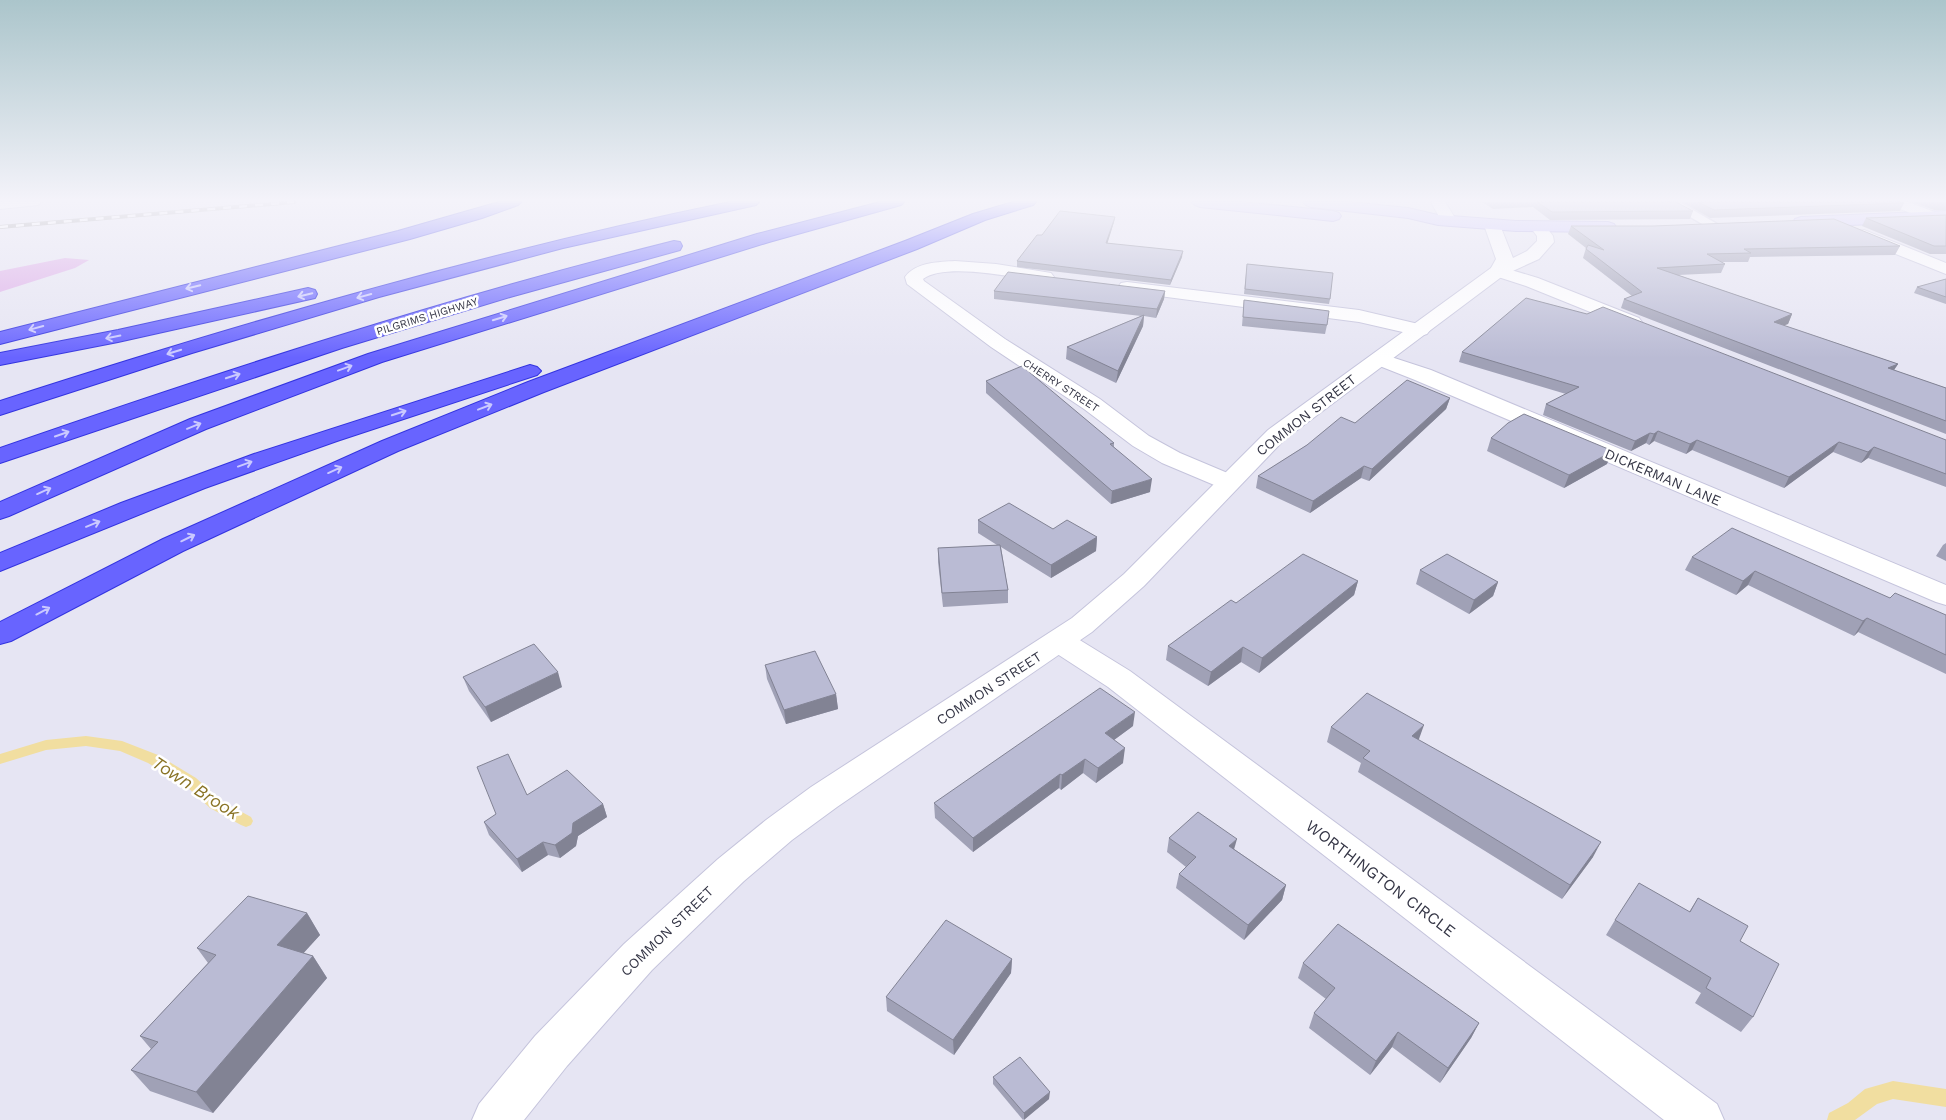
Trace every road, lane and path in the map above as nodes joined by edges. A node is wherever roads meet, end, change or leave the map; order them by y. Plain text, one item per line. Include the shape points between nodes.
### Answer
1 (328, 254) edge
2 (482, 254) edge
3 (520, 254) edge
4 (646, 254) edge
5 (710, 254) edge
6 (886, 254) edge
7 (1503, 254) edge
8 (1534, 254) edge
9 (1912, 254) edge
10 (1946, 269) edge
11 (1498, 272) junction
12 (1064, 279) edge
13 (815, 280) junction
14 (1113, 285) edge
15 (1420, 330) junction
16 (1651, 330) edge
17 (0, 338) edge
18 (0, 359) edge
19 (1379, 359) junction
20 (0, 408) edge
21 (0, 456) edge
22 (1228, 482) junction
23 (0, 511) edge
24 (0, 563) edge
25 (1946, 596) edge
26 (0, 634) edge
27 (1059, 641) junction
28 (495, 1120) edge
29 (1701, 1120) edge

1 -> 17 highway
2 -> 18 highway via 161,327
3 -> 20 highway via 215,340
21 -> 4 highway, PILGRIMS HIGHWAY via 242,373 480,300
23 -> 5 highway via 206,421 375,358
6 - 13 highway
7 - 11 street via 1505,259
8 - 11 street, COMMON STREET
9 - 10 street
11 - 15 street, COMMON STREET
11 - 16 street
12 - 22 street, CHERRY STREET via 955,266 920,270 914,277 916,284 998,343 1157,450
24 -> 13 highway via 292,447
26 -> 13 highway via 181,541 390,446
14 - 15 street via 1359,316
15 - 19 street, COMMON STREET
19 - 22 street, COMMON STREET via 1294,421
19 - 25 street, DICKERMAN LANE
22 - 27 street, COMMON STREET via 1134,580
27 - 28 street, COMMON STREET via 824,796 731,870 638,957 551,1051
27 - 29 street, WORTHINGTON CIRCLE via 1119,679

